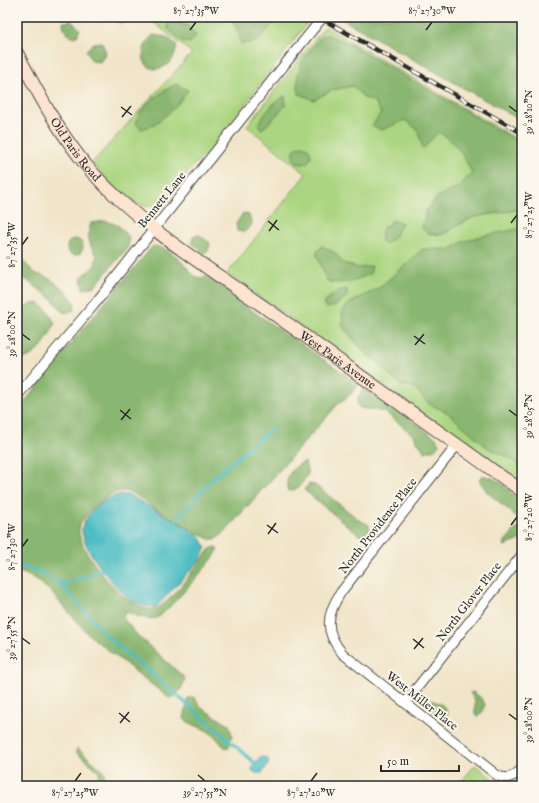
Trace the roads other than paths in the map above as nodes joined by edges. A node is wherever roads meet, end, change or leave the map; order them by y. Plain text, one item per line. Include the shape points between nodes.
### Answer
1 (323, 17) edge
2 (17, 53) edge
3 (155, 228) junction
4 (17, 396) edge
5 (457, 445) junction
6 (522, 491) edge
7 (522, 554) edge
8 (329, 627) joint
9 (405, 703) junction
10 (522, 769) edge

1 - 3 street, Bennett Lane, bridge
2 - 3 main road, Old Paris Road via 46,108 77,154 106,187
3 - 4 street, Bennett Lane
3 - 5 main road, West Paris Avenue
5 - 6 main road, West Paris Avenue
5 - 8 street, North Providence Place via 341,592 331,609
7 - 9 street, North Glover Place
8 - 9 street, West Miller Place via 334,644 343,654
9 - 10 street, West Miller Place via 498,776 505,779

